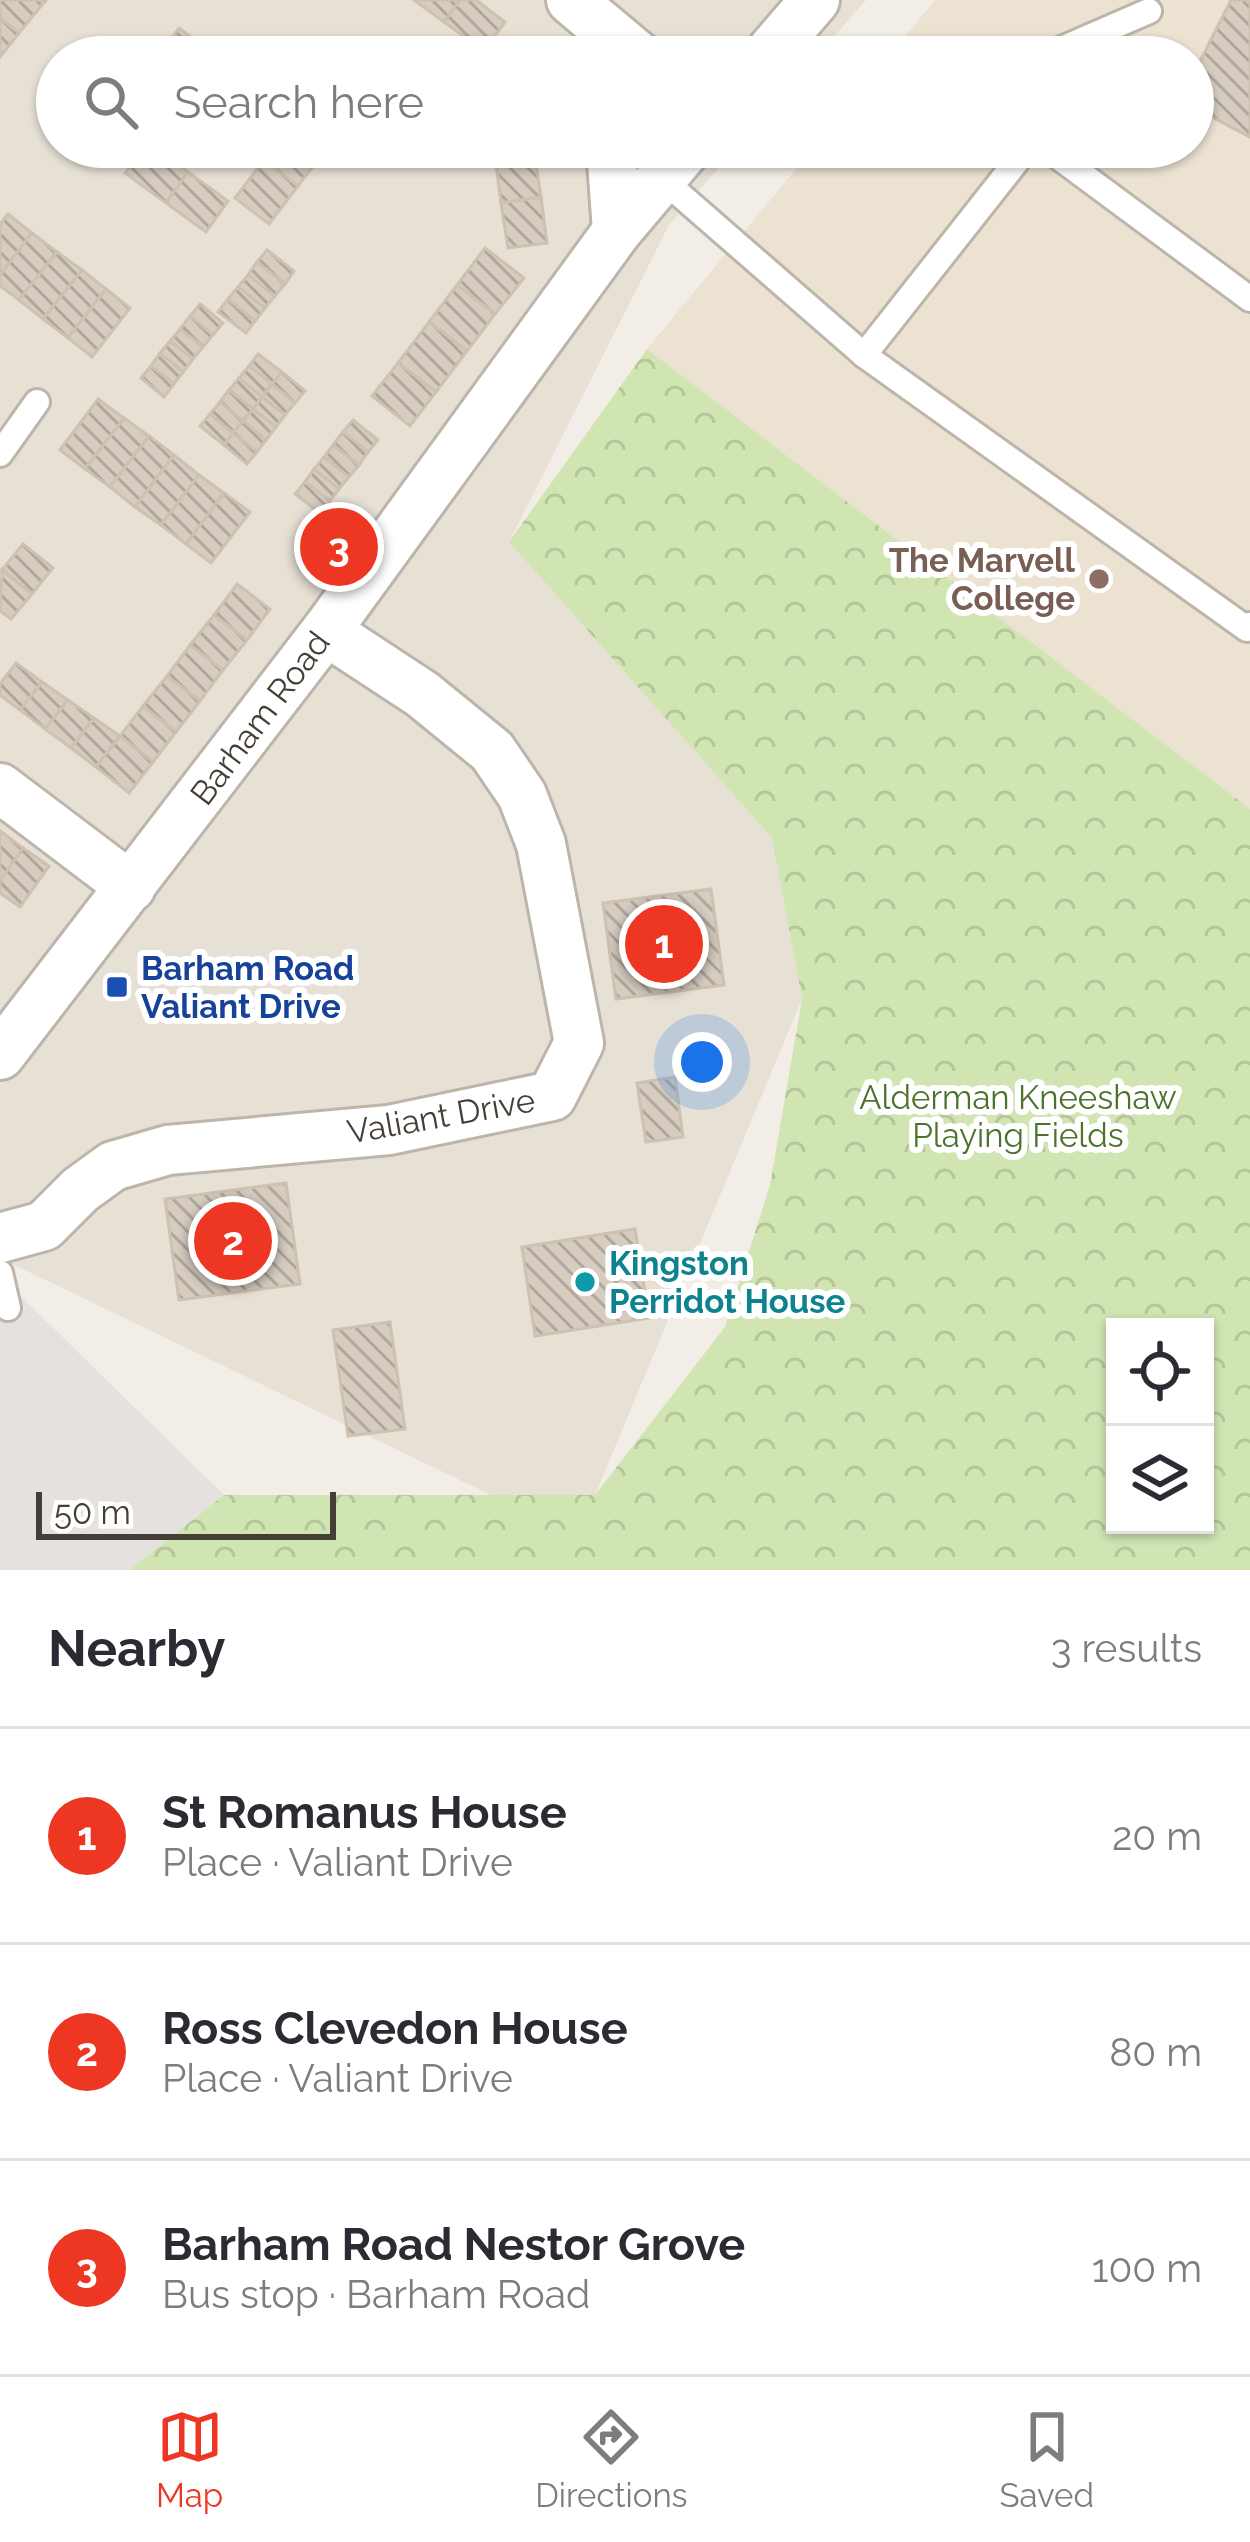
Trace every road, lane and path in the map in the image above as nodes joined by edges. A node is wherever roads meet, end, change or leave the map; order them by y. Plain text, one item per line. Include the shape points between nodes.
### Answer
1 (1149, 11) dead end
2 (1091, 36) edge
3 (612, 168) edge
4 (671, 168) edge
5 (680, 168) edge
6 (1011, 168) edge
7 (1073, 168) edge
8 (617, 231) junction
9 (1250, 299) edge
10 (864, 355) junction
11 (37, 402) dead end
12 (0, 454) edge
13 (1250, 625) edge
14 (326, 631) junction
15 (0, 788) edge
16 (131, 887) junction
17 (0, 1055) edge
18 (0, 1238) edge
19 (0, 1273) edge
20 (8, 1309) dead end

1 - 2 lane
3 - 8 street
4 - 8 street, Barham Road
5 - 10 lane
6 - 10 lane
7 - 9 lane
8 - 14 street, Barham Road
10 - 13 lane
11 - 12 lane
14 - 16 street, Barham Road
14 - 18 street, Valiant Drive via 492,751 522,795 541,844 579,1042 552,1096 389,1130 168,1150 113,1166 44,1226
15 - 16 street
16 - 17 street, Barham Road
19 - 20 lane

